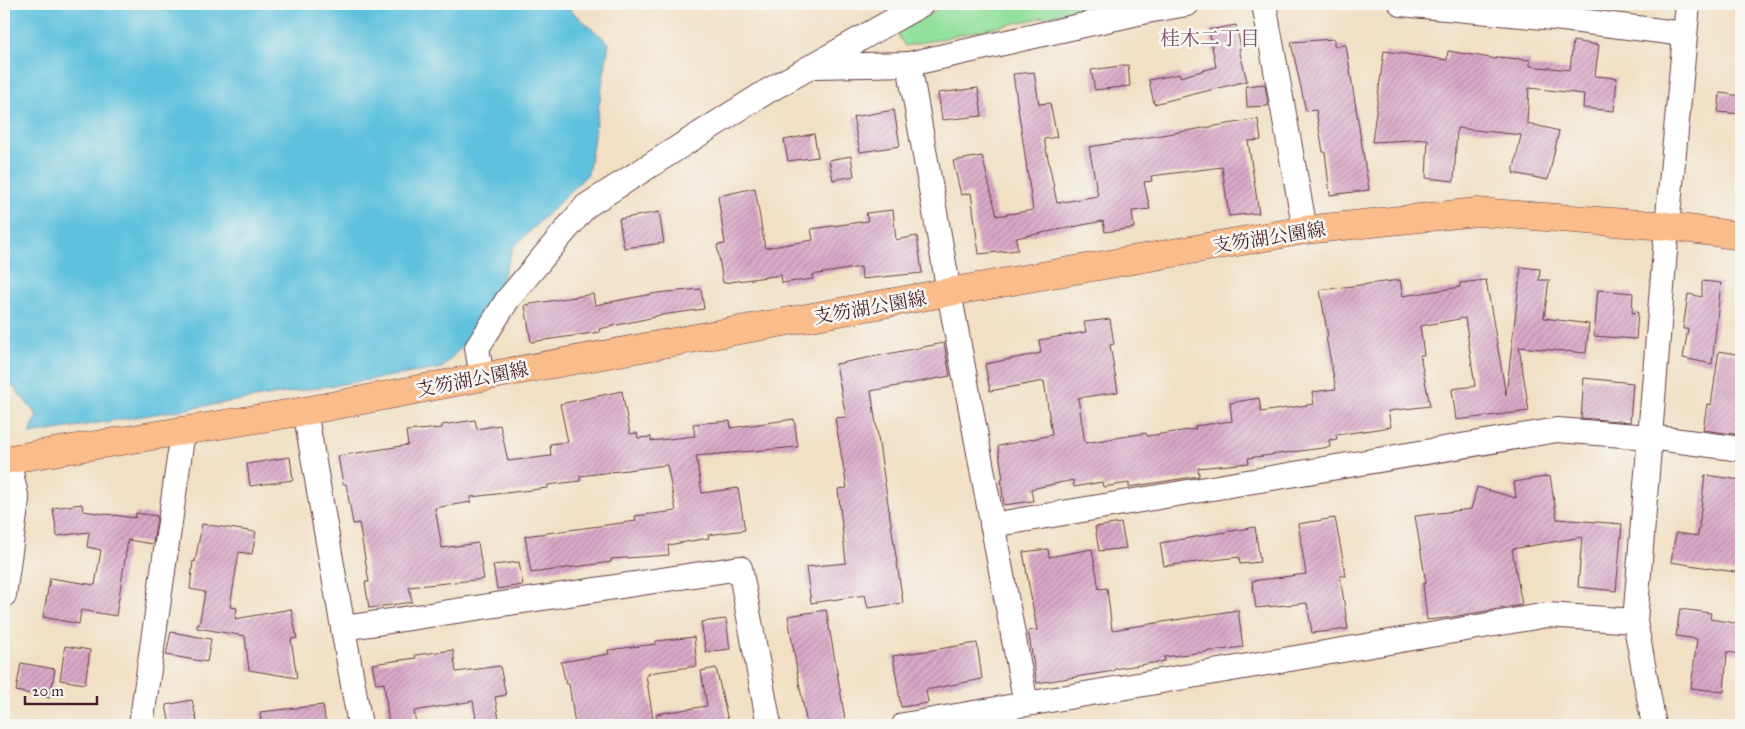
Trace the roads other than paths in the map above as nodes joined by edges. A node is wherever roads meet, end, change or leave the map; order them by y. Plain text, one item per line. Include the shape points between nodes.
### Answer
1 (922, 4) edge
2 (1187, 4) edge
3 (1264, 4) edge
4 (1401, 4) edge
5 (1688, 4) edge
6 (1685, 34) junction
7 (909, 64) junction
8 (815, 66) junction
9 (1667, 226) junction
10 (1305, 230) junction
11 (1741, 236) edge
12 (949, 292) junction
13 (482, 377) junction
14 (305, 411) junction
15 (183, 431) junction
16 (1650, 437) junction
17 (1741, 449) edge
18 (6, 460) edge
19 (992, 525) junction
20 (4, 595) edge
21 (1635, 621) junction
22 (344, 628) junction
23 (1026, 704) junction
24 (141, 725) edge
25 (360, 725) edge
26 (769, 725) edge
27 (904, 725) edge
28 (1654, 725) edge

1 - 8 street
2 - 7 street
3 - 10 street
4 - 6 street
5 - 6 street
6 - 9 street
7 - 8 street
7 - 12 street
8 - 13 street via 766,92 586,206 508,299 477,348
9 - 10 main road, 支笏湖公園線 via 1477,212
9 - 11 main road, 支笏湖公園線
9 - 16 street
10 - 12 main road, 支笏湖公園線
12 - 13 main road, 支笏湖公園線
12 - 19 street
13 - 14 main road, 支笏湖公園線
14 - 15 main road, 支笏湖公園線
14 - 22 street
15 - 18 main road, 支笏湖公園線
15 - 24 street
16 - 17 street
16 - 19 street via 1558,430
16 - 21 street
18 - 20 street via 17,500
19 - 23 street
21 - 23 street via 1547,615
21 - 28 street
22 - 25 street
22 - 26 street via 740,568
23 - 27 street

